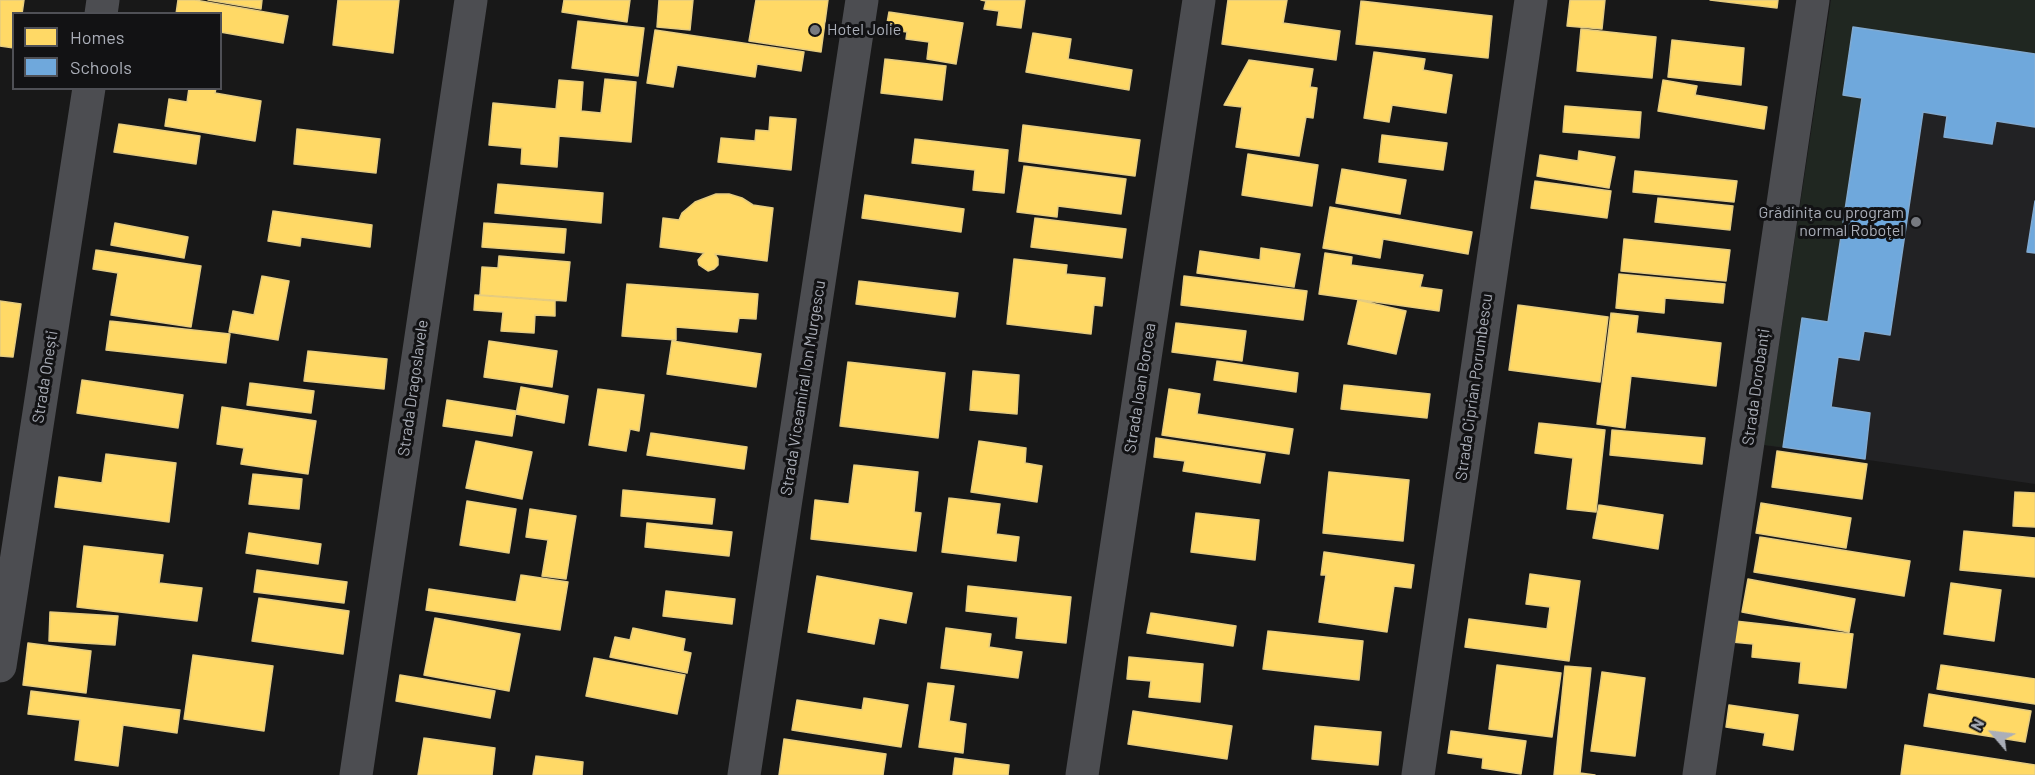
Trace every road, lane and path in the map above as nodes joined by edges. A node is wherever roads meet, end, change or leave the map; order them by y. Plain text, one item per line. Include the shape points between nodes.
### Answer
1 (471, 0) edge
2 (862, 0) edge
3 (1199, 0) edge
4 (1531, 0) edge
5 (1813, 0) edge
6 (89, 90) edge
7 (0, 666) edge
8 (356, 775) edge
9 (744, 775) edge
10 (1082, 775) edge
11 (1418, 775) edge
12 (1699, 775) edge

1 - 8 street, Strada Dragoslavele
2 - 9 street, Strada Viceamiral Ion Murgescu
3 - 10 street, Strada Ioan Borcea
4 - 11 street, Strada Ciprian Porumbescu
5 - 12 street, Strada Dorobanți
6 - 7 street, Strada Onești

